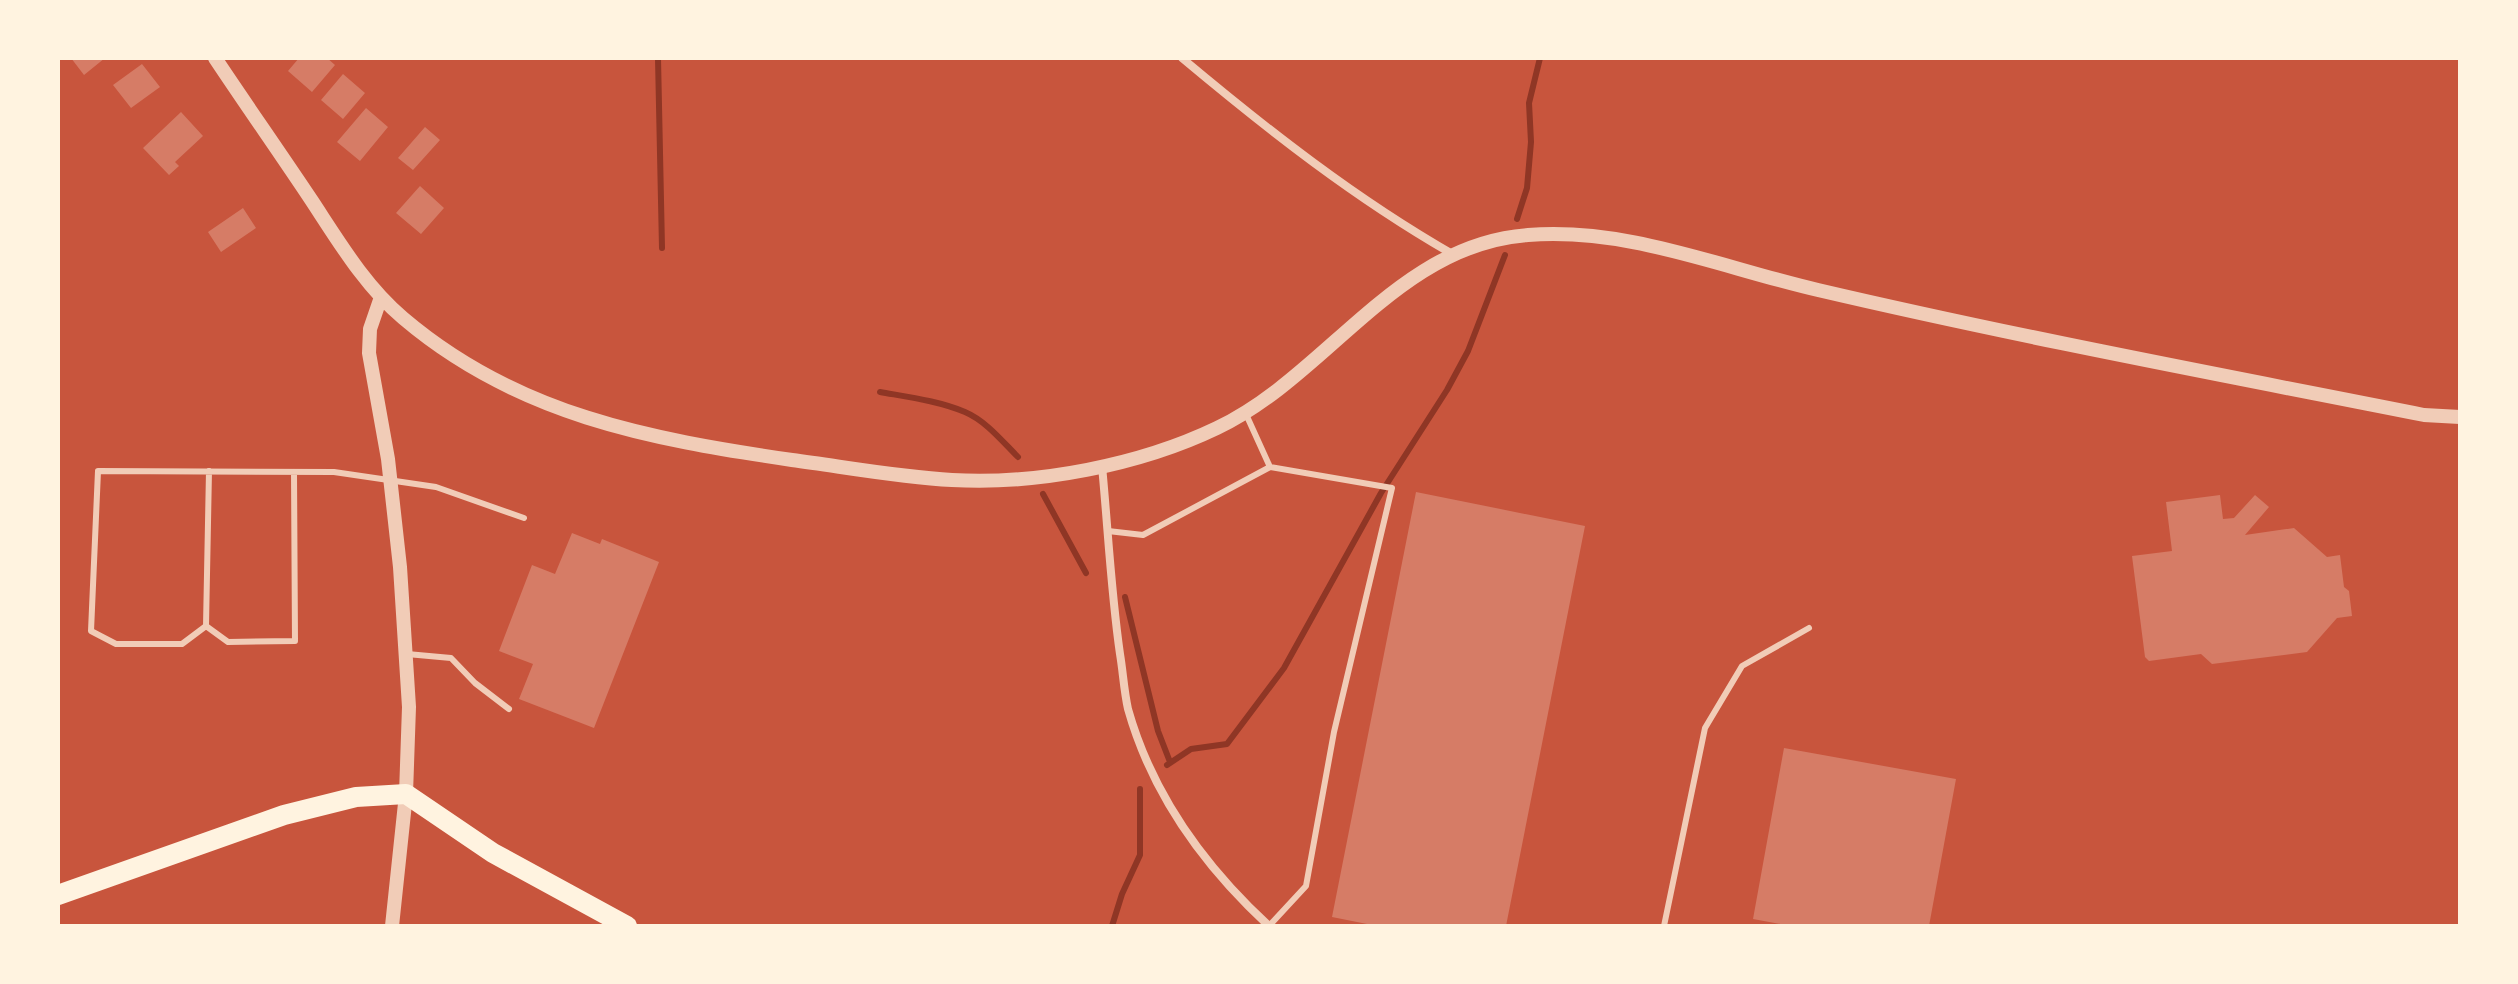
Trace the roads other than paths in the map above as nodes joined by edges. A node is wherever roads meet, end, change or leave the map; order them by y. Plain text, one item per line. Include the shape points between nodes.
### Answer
1 (215, 58) edge
2 (1182, 58) edge
3 (1454, 255) junction
4 (381, 297) junction
5 (1245, 411) junction
6 (2460, 417) edge
7 (1102, 466) junction
8 (1270, 467) junction
9 (209, 471) junction
10 (294, 473) junction
11 (391, 482) junction
12 (524, 518) dead end
13 (1108, 531) junction
14 (206, 626) junction
15 (1809, 628) dead end
16 (407, 654) junction
17 (509, 709) dead end
18 (406, 794) junction
19 (58, 895) edge
20 (392, 926) edge
21 (627, 926) edge
22 (1269, 926) edge
23 (1664, 926) edge

1 - 4 street
2 - 3 street via 1264,127 1405,227
3 - 5 street via 1405,284
3 - 6 street via 1531,234 1571,232 1647,244 1813,289 2067,344 2424,415
4 - 7 street via 427,338 504,387 636,433 955,480 1020,479
4 - 11 street via 370,329 369,353
5 - 7 street via 1216,428
5 - 8 lane
7 - 13 street
8 - 13 lane via 1143,535
8 - 22 lane via 1392,488 1334,732 1306,886
9 - 10 lane
9 - 14 lane
9 - 14 lane via 98,471 91,631 116,644 182,644
10 - 11 lane via 334,472
10 - 14 lane via 295,641 228,642
11 - 12 lane via 436,487
11 - 16 street
13 - 22 street via 1128,708 1151,769 1213,869
15 - 23 lane via 1742,666 1705,728
16 - 17 lane via 451,658
16 - 18 street
18 - 19 highway via 356,797 284,815
18 - 20 street
18 - 21 highway via 493,853

